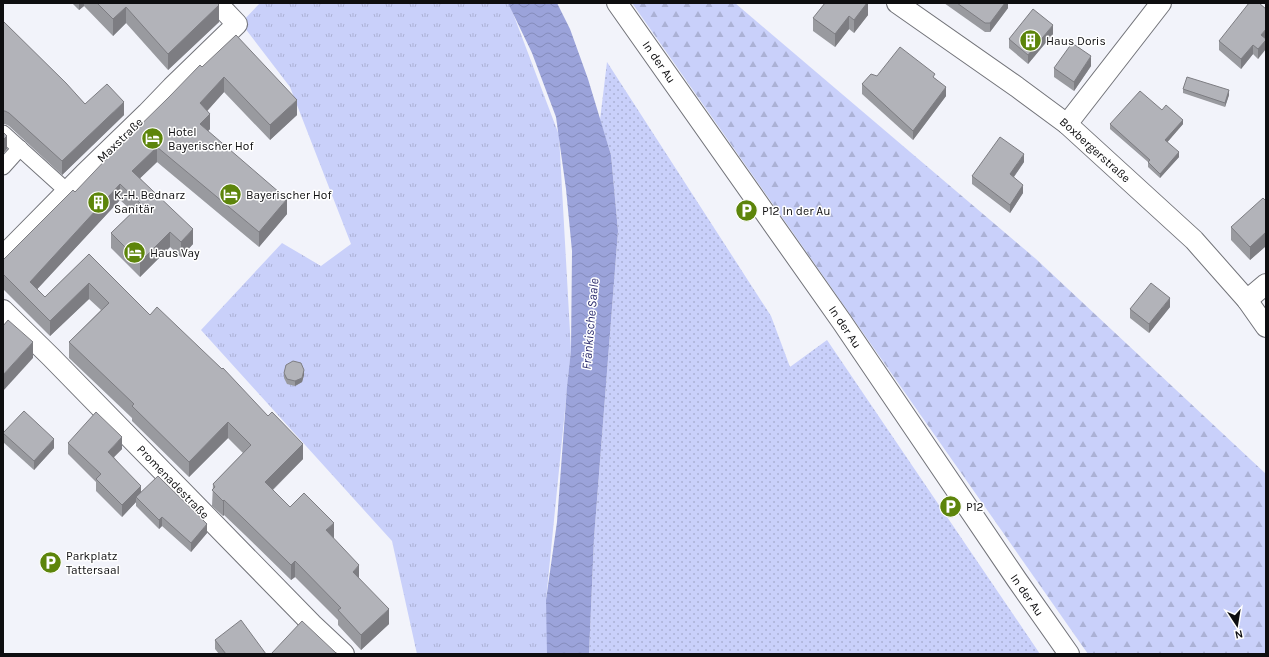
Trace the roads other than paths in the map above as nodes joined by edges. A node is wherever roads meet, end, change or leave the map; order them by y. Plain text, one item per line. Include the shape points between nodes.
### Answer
1 (217, 3) edge
2 (617, 3) edge
3 (897, 3) edge
4 (1161, 3) edge
5 (1067, 124) junction
6 (3, 133) edge
7 (20, 148) junction
8 (3, 167) edge
9 (67, 191) junction
10 (3, 256) edge
11 (1266, 284) edge
12 (1247, 300) junction
13 (3, 310) edge
14 (1266, 327) edge
15 (344, 654) edge
16 (1068, 654) edge

1 - 9 street, Maxstraße via 237,24
2 - 16 street, In der Au via 842,322
3 - 5 street, Boxbergerstraße
4 - 5 street
5 - 12 street, Boxbergerstraße via 1194,240
6 - 7 street
7 - 8 street
7 - 9 street
9 - 10 street, Maxstraße
11 - 12 street
12 - 14 street, Boxbergerstraße
13 - 15 street, Promenadestraße

